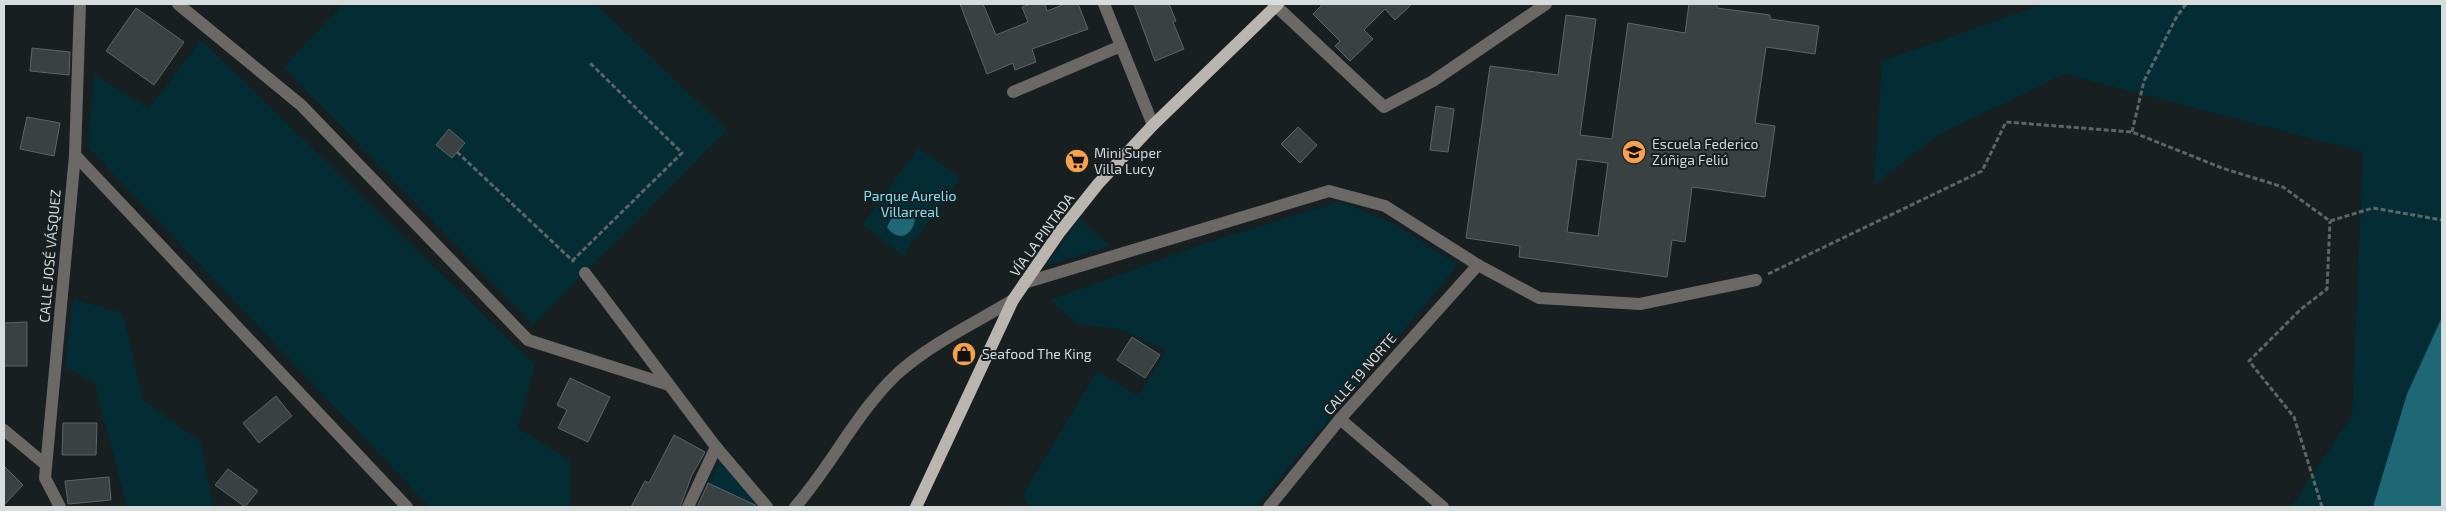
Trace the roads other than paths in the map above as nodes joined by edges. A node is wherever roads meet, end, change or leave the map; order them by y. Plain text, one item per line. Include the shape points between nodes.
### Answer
1 (80, 4) edge
2 (178, 4) edge
3 (1104, 4) edge
4 (1546, 4) edge
5 (1276, 5) edge
6 (1121, 46) junction
7 (1013, 92) dead end
8 (1153, 125) junction
9 (75, 155) junction
10 (1478, 265) junction
11 (585, 273) road end
12 (1756, 280) road end
13 (1024, 284) junction
14 (1013, 300) junction
15 (669, 386) junction
16 (1340, 419) junction
17 (4, 430) edge
18 (716, 448) junction
19 (46, 466) junction
20 (59, 507) edge
21 (407, 507) edge
22 (688, 507) edge
23 (767, 507) edge
24 (795, 507) edge
25 (916, 507) edge
26 (1269, 507) edge
27 (1444, 507) edge

1 - 9 street, CALLE JOSÉ VÁSQUEZ
2 - 15 street via 301,105 528,340
3 - 6 street
4 - 5 street via 1432,80 1384,107
5 - 8 main road, VÍA LA PINTADA
6 - 7 street
6 - 8 street
8 - 13 main road, VÍA LA PINTADA via 1098,184
9 - 19 street, CALLE JOSÉ VÁSQUEZ
9 - 21 street
10 - 12 street via 1539,298 1640,304
10 - 13 street via 1385,206 1329,191
10 - 16 street, CALLE 19 NORTE
11 - 15 street
13 - 14 main road, VÍA LA PINTADA
14 - 24 street via 926,352 898,374 872,401
14 - 25 main road, VÍA LA PINTADA
15 - 18 street
16 - 26 street, CALLE 19 NORTE
16 - 27 street
17 - 19 street
18 - 22 street
18 - 23 street
19 - 20 street, CALLE JOSÉ VÁSQUEZ via 45,478

